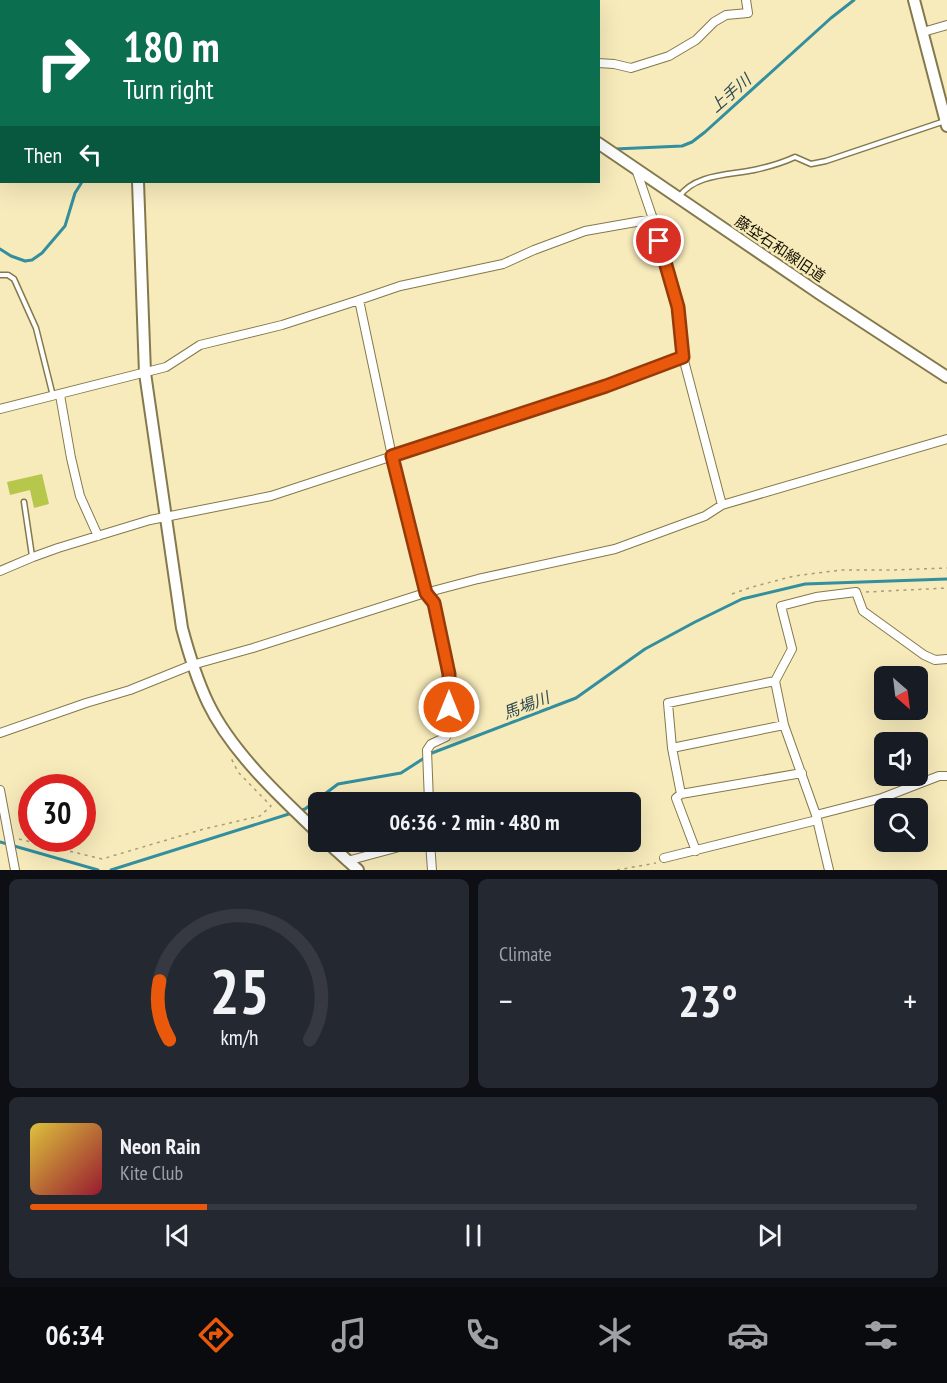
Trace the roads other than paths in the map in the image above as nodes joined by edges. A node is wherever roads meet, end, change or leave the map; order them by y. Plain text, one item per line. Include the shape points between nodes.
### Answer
1 (746, 0) edge
2 (914, 0) edge
3 (947, 25) edge
4 (923, 32) junction
5 (600, 63) edge
6 (946, 124) edge
7 (604, 147) edge
8 (636, 169) junction
9 (138, 183) edge
10 (678, 198) junction
11 (653, 219) junction
12 (0, 275) edge
13 (359, 300) junction
14 (683, 357) junction
15 (146, 373) junction
16 (947, 377) edge
17 (57, 396) junction
18 (0, 409) edge
19 (947, 439) edge
20 (392, 456) junction
21 (24, 502) dead end
22 (722, 506) junction
23 (166, 518) junction
24 (98, 536) junction
25 (33, 557) junction
26 (0, 571) edge
27 (426, 593) junction
28 (947, 659) edge
29 (192, 664) junction
30 (775, 681) junction
31 (784, 725) junction
32 (0, 733) edge
33 (672, 748) junction
34 (802, 773) junction
35 (947, 776) edge
36 (0, 790) edge
37 (429, 792) edge
38 (681, 794) junction
39 (817, 817) junction
40 (308, 824) edge
41 (696, 851) junction
42 (338, 852) edge
43 (381, 852) edge
44 (431, 852) edge
45 (664, 858) road end
46 (347, 861) junction
47 (15, 870) edge
48 (358, 870) edge
49 (432, 870) edge
50 (829, 870) edge

1 - 5 street via 748,13 726,15 669,56 632,68
2 - 4 street
3 - 4 street
4 - 6 street
6 - 10 lane via 826,162 811,164 795,157 778,165 717,175 693,184
7 - 8 street, 藤垈石和線旧道
8 - 10 street, 藤垈石和線旧道
8 - 11 street
9 - 15 street
10 - 16 street, 藤垈石和線旧道
11 - 13 street via 585,231 503,264 400,285
11 - 14 street via 678,307
12 - 17 lane via 14,279 36,328
13 - 15 street via 282,325 200,345 166,367
13 - 20 street
14 - 20 street
14 - 22 street
15 - 17 street
15 - 23 street
17 - 18 street
17 - 24 street via 80,496
19 - 22 street
20 - 23 street via 271,496
20 - 27 street
21 - 25 lane
22 - 27 street via 615,549
23 - 24 street
23 - 29 street via 182,628
24 - 25 street
25 - 26 street
27 - 29 street
27 - 37 street via 434,603 449,674 446,737 427,750
28 - 30 street via 935,660 924,655 863,611 856,592 816,597 781,606 792,649
29 - 32 street via 130,690
29 - 40 street via 208,704 232,742
30 - 31 street
30 - 33 street via 668,703
31 - 33 street
31 - 34 street
33 - 38 street
34 - 38 street
34 - 39 street
35 - 39 street
36 - 47 street
38 - 41 street via 676,798
39 - 41 street
39 - 50 street
41 - 45 street
42 - 46 street
43 - 46 street
44 - 49 street
46 - 48 street

